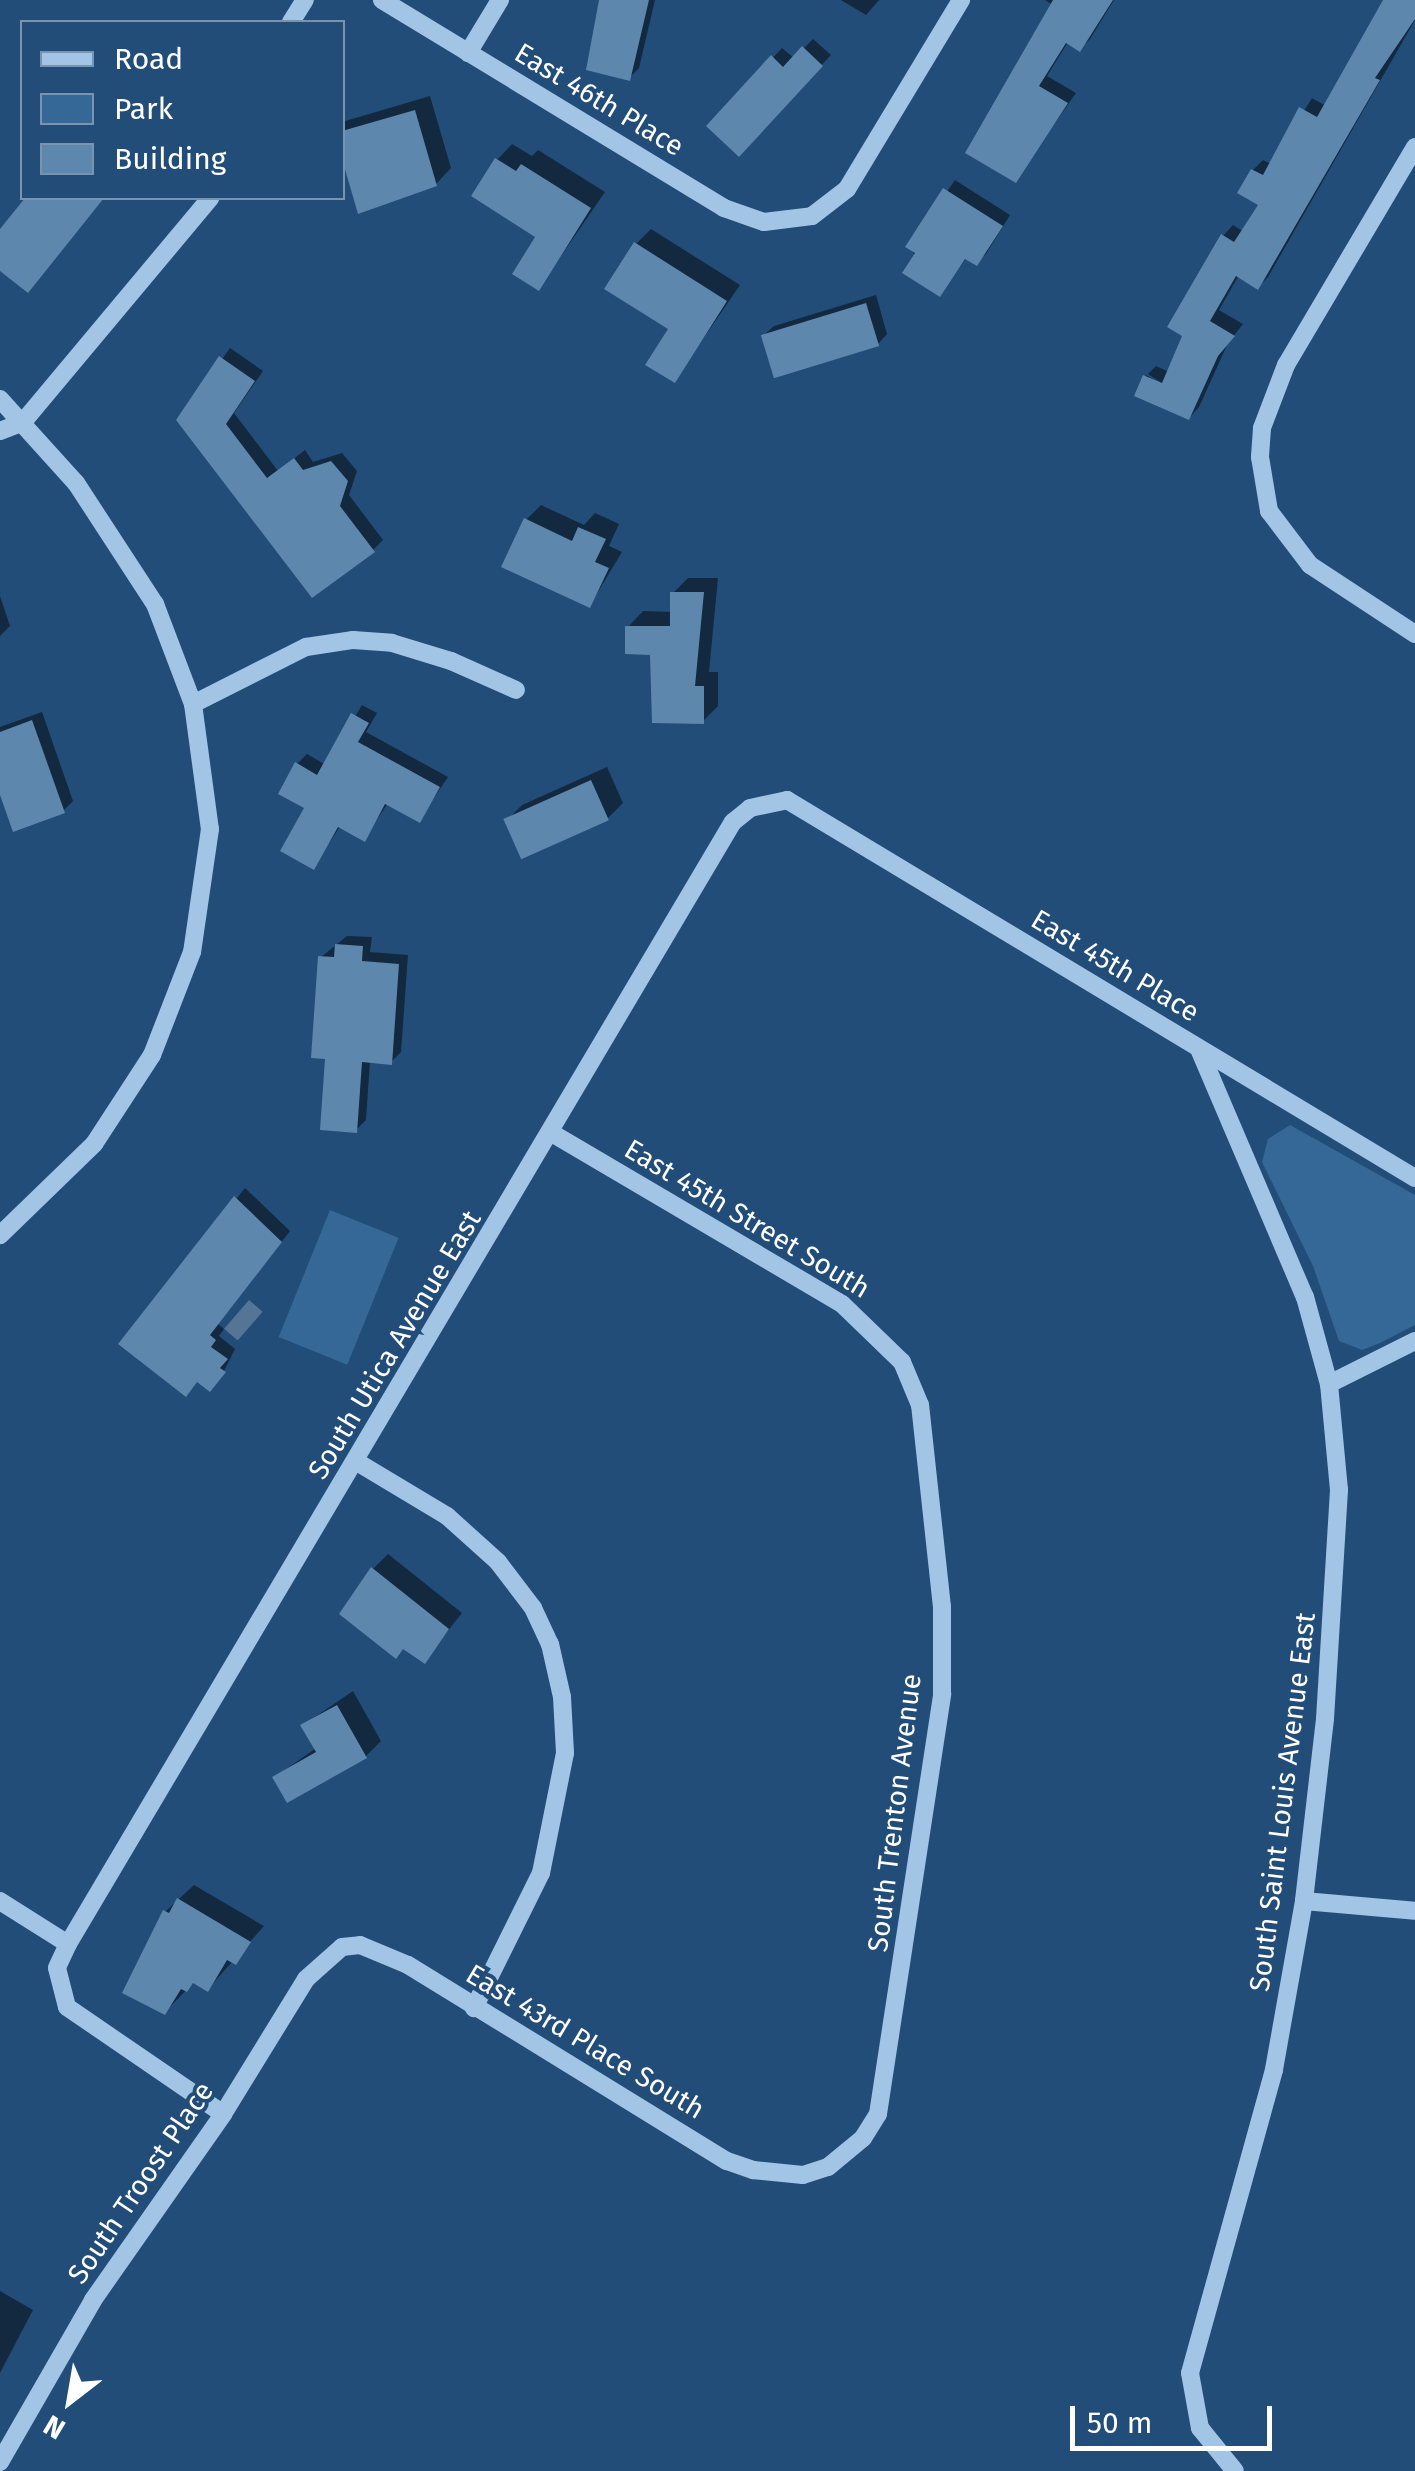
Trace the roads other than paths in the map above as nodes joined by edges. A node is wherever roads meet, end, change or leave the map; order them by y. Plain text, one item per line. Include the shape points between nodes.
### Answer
1 (382, 0) edge
2 (500, 0) edge
3 (961, 0) edge
4 (468, 53) junction
5 (1415, 147) edge
6 (208, 200) edge
7 (0, 399) edge
8 (23, 422) junction
9 (0, 432) edge
10 (1415, 634) edge
11 (516, 690) dead end
12 (193, 704) junction
13 (786, 800) joint
14 (1199, 1048) junction
15 (553, 1134) junction
16 (1415, 1178) edge
17 (0, 1235) edge
18 (1415, 1341) edge
19 (902, 1362) joint
20 (1329, 1384) junction
21 (357, 1462) junction
22 (1304, 1901) junction
23 (0, 1902) edge
24 (1415, 1911) edge
25 (68, 1944) junction
26 (342, 1947) joint
27 (474, 2008) junction
28 (223, 2114) junction
29 (804, 2175) joint
30 (0, 2462) edge
31 (1235, 2471) edge

1 - 4 street, East 46th Place
2 - 4 street
3 - 4 street, East 46th Place via 847,189 795,221 744,218
5 - 10 street via 1270,400 1260,457 1269,511 1310,565
6 - 8 street
7 - 8 street
8 - 9 street
8 - 12 street via 125,552 155,604
11 - 12 street via 422,652 353,640 306,647
12 - 17 street via 210,829 204,892 176,1004 130,1098 94,1144
13 - 14 street, East 45th Place
13 - 15 street, South Utica Avenue East via 750,808 733,822
14 - 16 street, East 45th Place
14 - 20 street, South Saint Louis Avenue East via 1305,1296
15 - 19 street, East 45th Street South via 842,1304
15 - 21 street, South Utica Avenue East
18 - 20 street
19 - 29 street, South Trenton Avenue via 928,1441 942,1694 878,2114 848,2153
20 - 22 street, South Saint Louis Avenue East via 1339,1490 1337,1575
21 - 25 street, South Utica Avenue East
21 - 27 street via 447,1516 498,1562 533,1608 562,1698 558,1806 541,1873
22 - 24 street
22 - 31 street, South Saint Louis Avenue East via 1274,2070 1190,2372 1200,2428
23 - 25 street
25 - 28 street via 57,1968 67,2007
26 - 27 street, East 43rd Place South via 379,1951
26 - 28 street, South Troost Place via 306,1979
27 - 29 street, East 43rd Place South via 727,2161
28 - 30 street, South Troost Place via 94,2300

